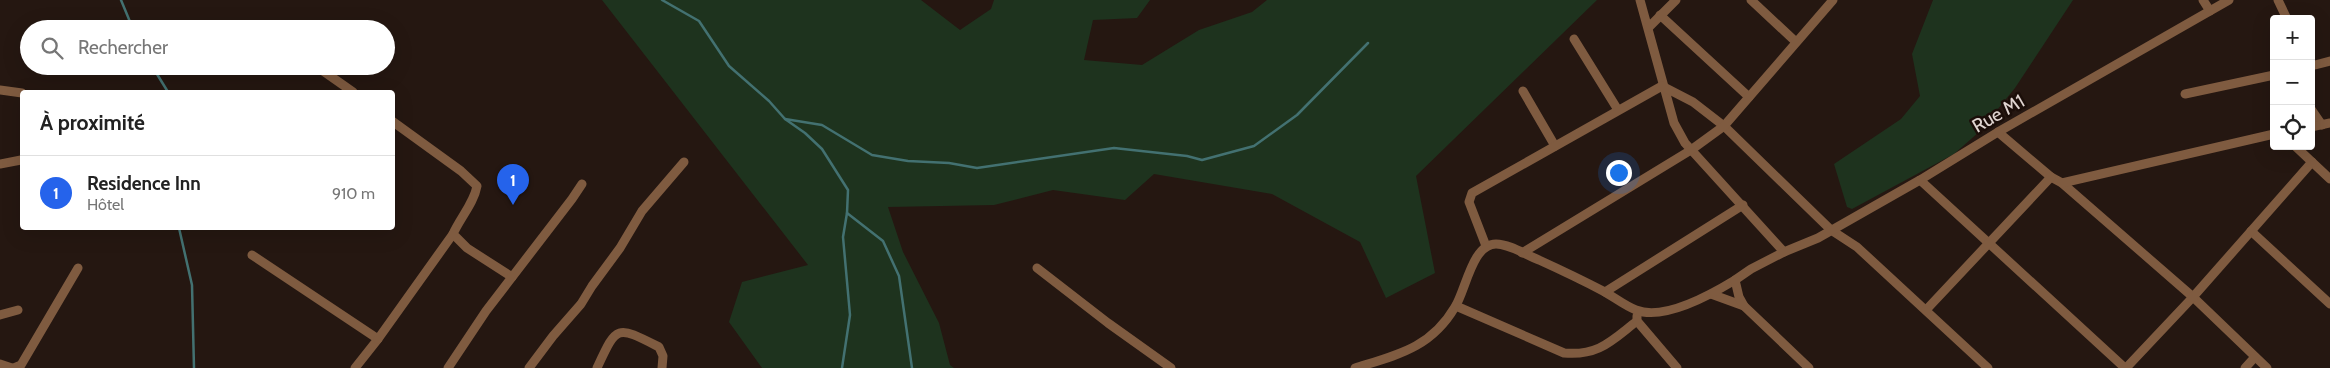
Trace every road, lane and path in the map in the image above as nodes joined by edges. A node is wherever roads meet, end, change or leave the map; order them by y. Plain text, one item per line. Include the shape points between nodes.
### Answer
1 (1640, 0) edge
2 (1676, 0) edge
3 (1751, 0) edge
4 (1833, 0) edge
5 (2203, 0) edge
6 (2229, 0) edge
7 (2278, 0) edge
8 (2210, 11) junction
9 (1660, 15) junction
10 (2284, 15) edge
11 (1649, 27) junction
12 (1574, 39) dead end
13 (1796, 42) junction
14 (2330, 61) edge
15 (2315, 65) edge
16 (329, 75) edge
17 (2270, 76) edge
18 (1662, 86) junction
19 (0, 90) edge
20 (350, 90) edge
21 (1523, 91) dead end
22 (20, 93) edge
23 (2185, 94) dead end
24 (1748, 97) junction
25 (1618, 110) junction
26 (2315, 113) edge
27 (395, 123) edge
28 (2326, 124) edge
29 (1724, 126) junction
30 (1998, 132) junction
31 (2270, 135) edge
32 (1555, 146) junction
33 (1691, 150) junction
34 (2299, 150) edge
35 (20, 160) edge
36 (684, 162) dead end
37 (2312, 162) junction
38 (0, 164) edge
39 (2051, 177) junction
40 (2330, 179) edge
41 (1920, 180) junction
42 (2062, 183) junction
43 (582, 184) dead end
44 (1743, 205) junction
45 (1831, 230) junction
46 (2251, 231) junction
47 (453, 234) junction
48 (1989, 243) junction
49 (1486, 246) junction
50 (1784, 252) junction
51 (1522, 253) junction
52 (252, 255) dead end
53 (78, 268) dead end
54 (1037, 268) dead end
55 (512, 277) junction
56 (1735, 280) junction
57 (1605, 292) junction
58 (1711, 294) junction
59 (2193, 297) junction
60 (2330, 304) edge
61 (1456, 306) junction
62 (1744, 306) junction
63 (18, 310) dead end
64 (1926, 310) junction
65 (1637, 311) junction
66 (0, 315) edge
67 (1637, 322) junction
68 (378, 339) junction
69 (2255, 357) junction
70 (0, 364) edge
71 (13, 368) edge
72 (355, 368) edge
73 (448, 368) edge
74 (529, 368) edge
75 (597, 368) edge
76 (662, 368) edge
77 (1171, 368) edge
78 (1355, 368) edge
79 (1678, 368) edge
80 (1809, 368) edge
81 (1988, 368) edge
82 (2126, 368) edge
83 (2245, 368) edge
84 (2267, 368) edge

1 - 11 street
2 - 9 street
3 - 13 street
4 - 13 street
5 - 8 street
6 - 8 street, Rue M1
7 - 10 street
8 - 30 street, Rue M1
9 - 11 street
9 - 24 street
11 - 18 street
12 - 25 street
13 - 24 street
14 - 15 street
16 - 20 street
17 - 23 street
18 - 25 street
18 - 29 street via 1693,102
18 - 33 street via 1674,123
19 - 22 street
21 - 32 street
24 - 29 street
25 - 32 street
26 - 28 street
27 - 47 street via 462,171 477,186 475,197
29 - 33 street
29 - 45 street
30 - 39 street
30 - 41 street, Rue M1
31 - 42 street
32 - 49 street via 1472,193 1468,202
33 - 44 street
33 - 51 street
34 - 37 street
35 - 38 street
36 - 74 street via 642,211 581,304
37 - 40 street
37 - 46 street
39 - 42 street
39 - 48 street
41 - 45 street, Rue M1
41 - 48 street
42 - 59 street
43 - 55 street
44 - 50 street
44 - 57 street
45 - 50 street, Rue M1
45 - 64 street via 1857,247
46 - 59 street
46 - 60 street
47 - 55 street via 467,248
47 - 68 street
48 - 64 street
48 - 82 street
49 - 51 street via 1496,244
49 - 61 street via 1471,267
50 - 56 street, Rue M1
51 - 57 street
52 - 68 street
53 - 71 street via 21,365
54 - 77 street
55 - 73 street
56 - 58 street, Rue M1
56 - 62 street
57 - 65 street
58 - 62 street
58 - 65 street, Rue M1 via 1696,302 1658,312
59 - 69 street
59 - 82 street
61 - 67 street via 1571,353 1600,348
61 - 78 street via 1445,323 1426,341 1401,354
62 - 80 street
63 - 66 street
64 - 81 street
65 - 67 street
67 - 79 street
68 - 72 street
69 - 83 street
69 - 84 street
70 - 71 street
75 - 76 street via 610,340 617,332 624,331 659,347 663,356

